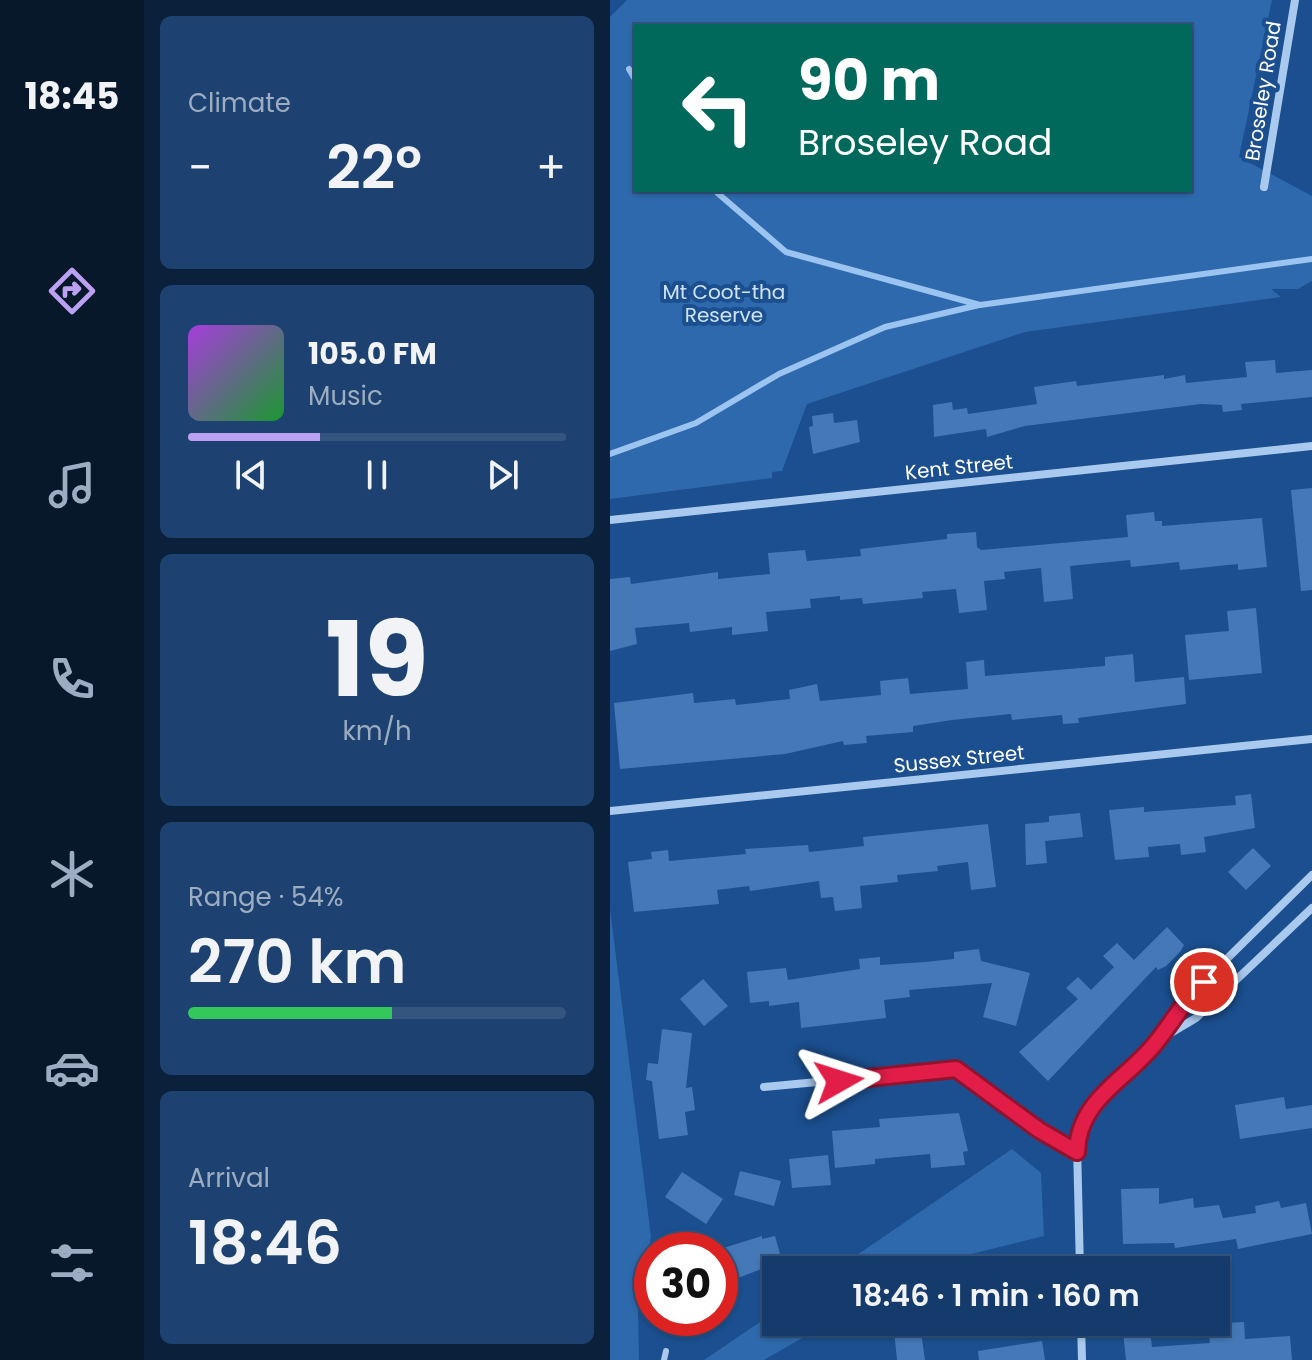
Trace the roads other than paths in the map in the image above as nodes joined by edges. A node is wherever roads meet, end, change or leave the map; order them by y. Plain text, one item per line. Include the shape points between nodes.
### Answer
1 (1295, 0) edge
2 (1264, 187) dead end
3 (1312, 446) edge
4 (610, 520) edge
5 (1312, 739) edge
6 (610, 811) edge
7 (1312, 875) edge
8 (1312, 908) edge
9 (1158, 1041) junction
10 (764, 1087) dead end
11 (1077, 1152) junction
12 (1080, 1256) edge
13 (1081, 1336) edge
14 (666, 1351) dead end
15 (664, 1360) edge
16 (1082, 1360) edge

1 - 2 street, Broseley Road
3 - 4 street, Kent Street
5 - 6 street, Sussex Street
7 - 9 street via 1182,1003
8 - 9 street via 1196,1018
9 - 11 street via 1087,1112
10 - 11 street via 956,1069
11 - 12 street
13 - 16 street
14 - 15 lane

